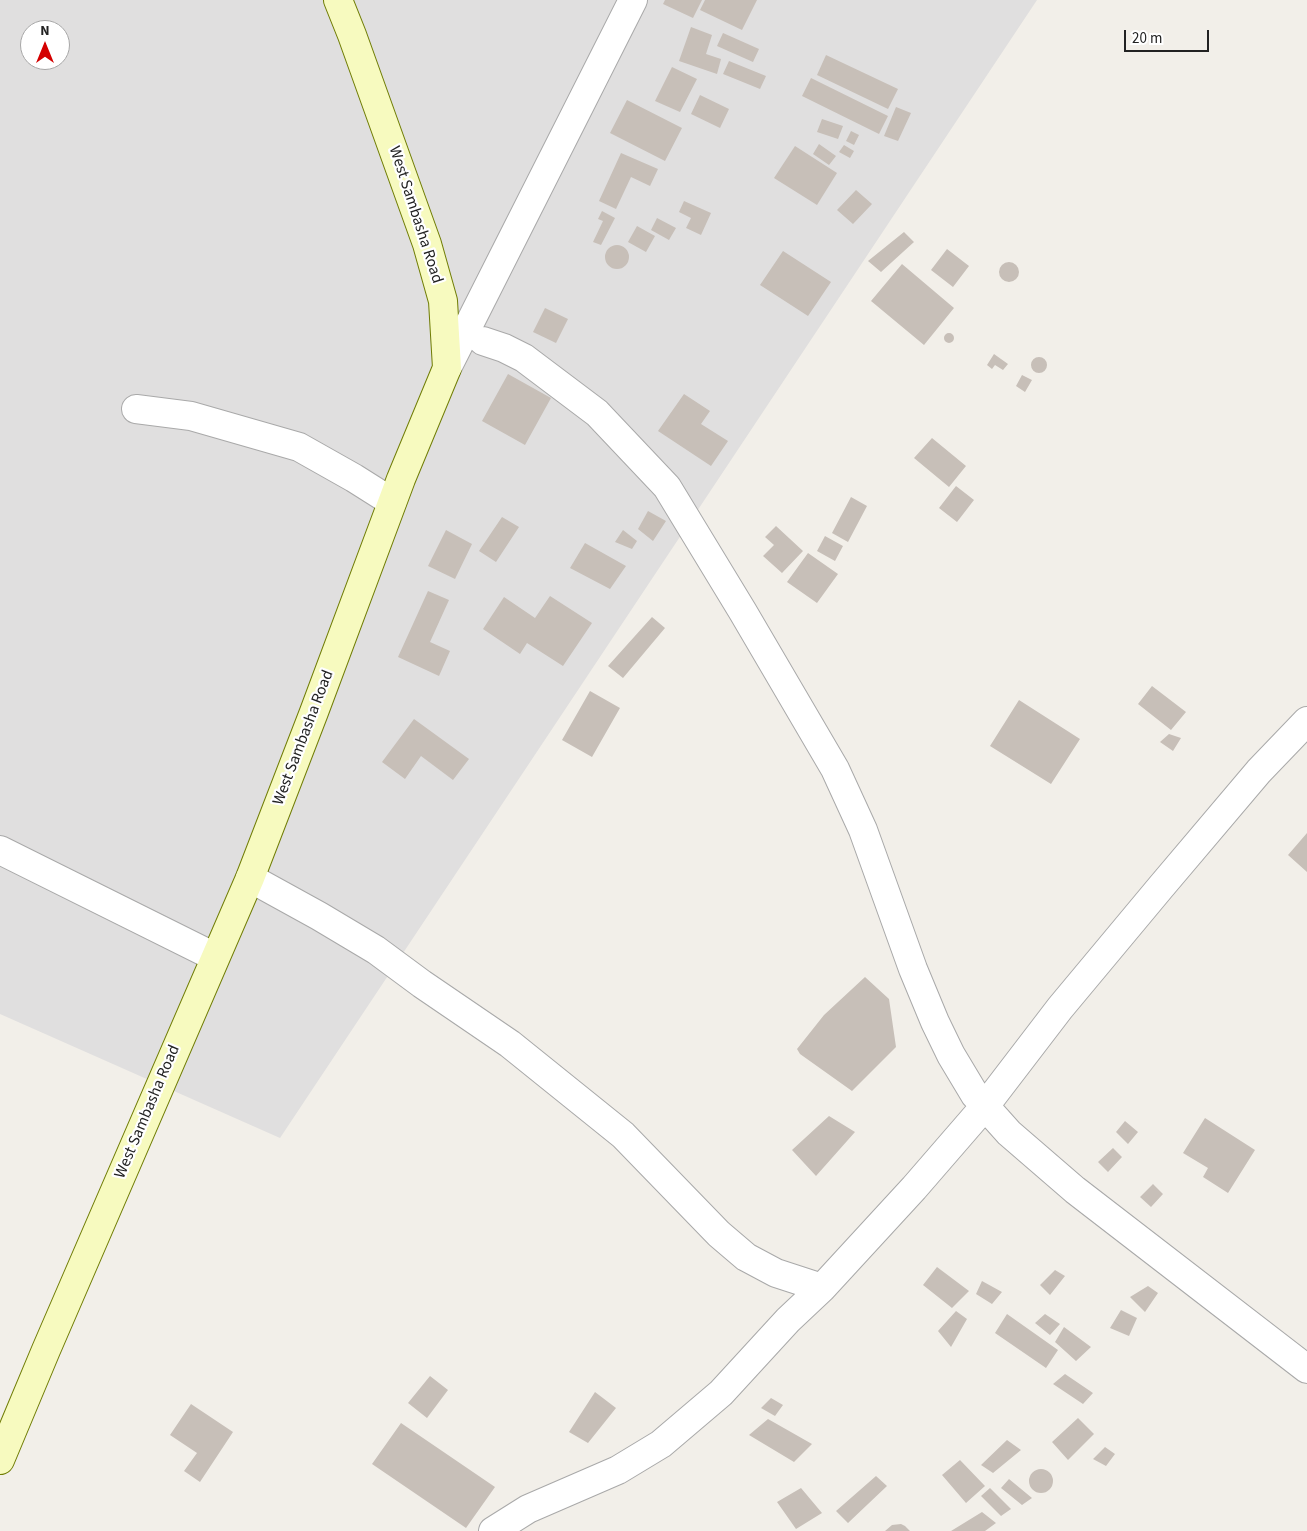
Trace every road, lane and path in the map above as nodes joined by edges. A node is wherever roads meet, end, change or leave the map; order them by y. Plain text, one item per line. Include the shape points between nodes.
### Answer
1 (338, 0) edge
2 (633, 0) edge
3 (483, 340) dead end
4 (448, 368) junction
5 (136, 409) dead end
6 (392, 502) junction
7 (1307, 721) edge
8 (0, 850) edge
9 (250, 878) junction
10 (215, 957) junction
11 (985, 1106) junction
12 (822, 1288) junction
13 (1307, 1369) edge
14 (0, 1460) edge
15 (493, 1531) edge

1 - 4 street, West Sambasha Road via 428,244 443,301
2 - 4 street
3 - 11 street via 524,358 597,413 667,487 835,769 863,830 935,1022 951,1055
4 - 6 street, West Sambasha Road
5 - 6 street via 191,416 299,447
6 - 9 street, West Sambasha Road
7 - 11 street via 1259,771 1078,985
8 - 10 street
9 - 10 street, West Sambasha Road
9 - 12 street via 376,950 510,1044 623,1134 719,1234 746,1257 776,1273
10 - 14 street, West Sambasha Road
11 - 12 street
11 - 13 street via 1009,1133 1075,1190
12 - 15 street via 721,1393 660,1444 618,1470 528,1509

